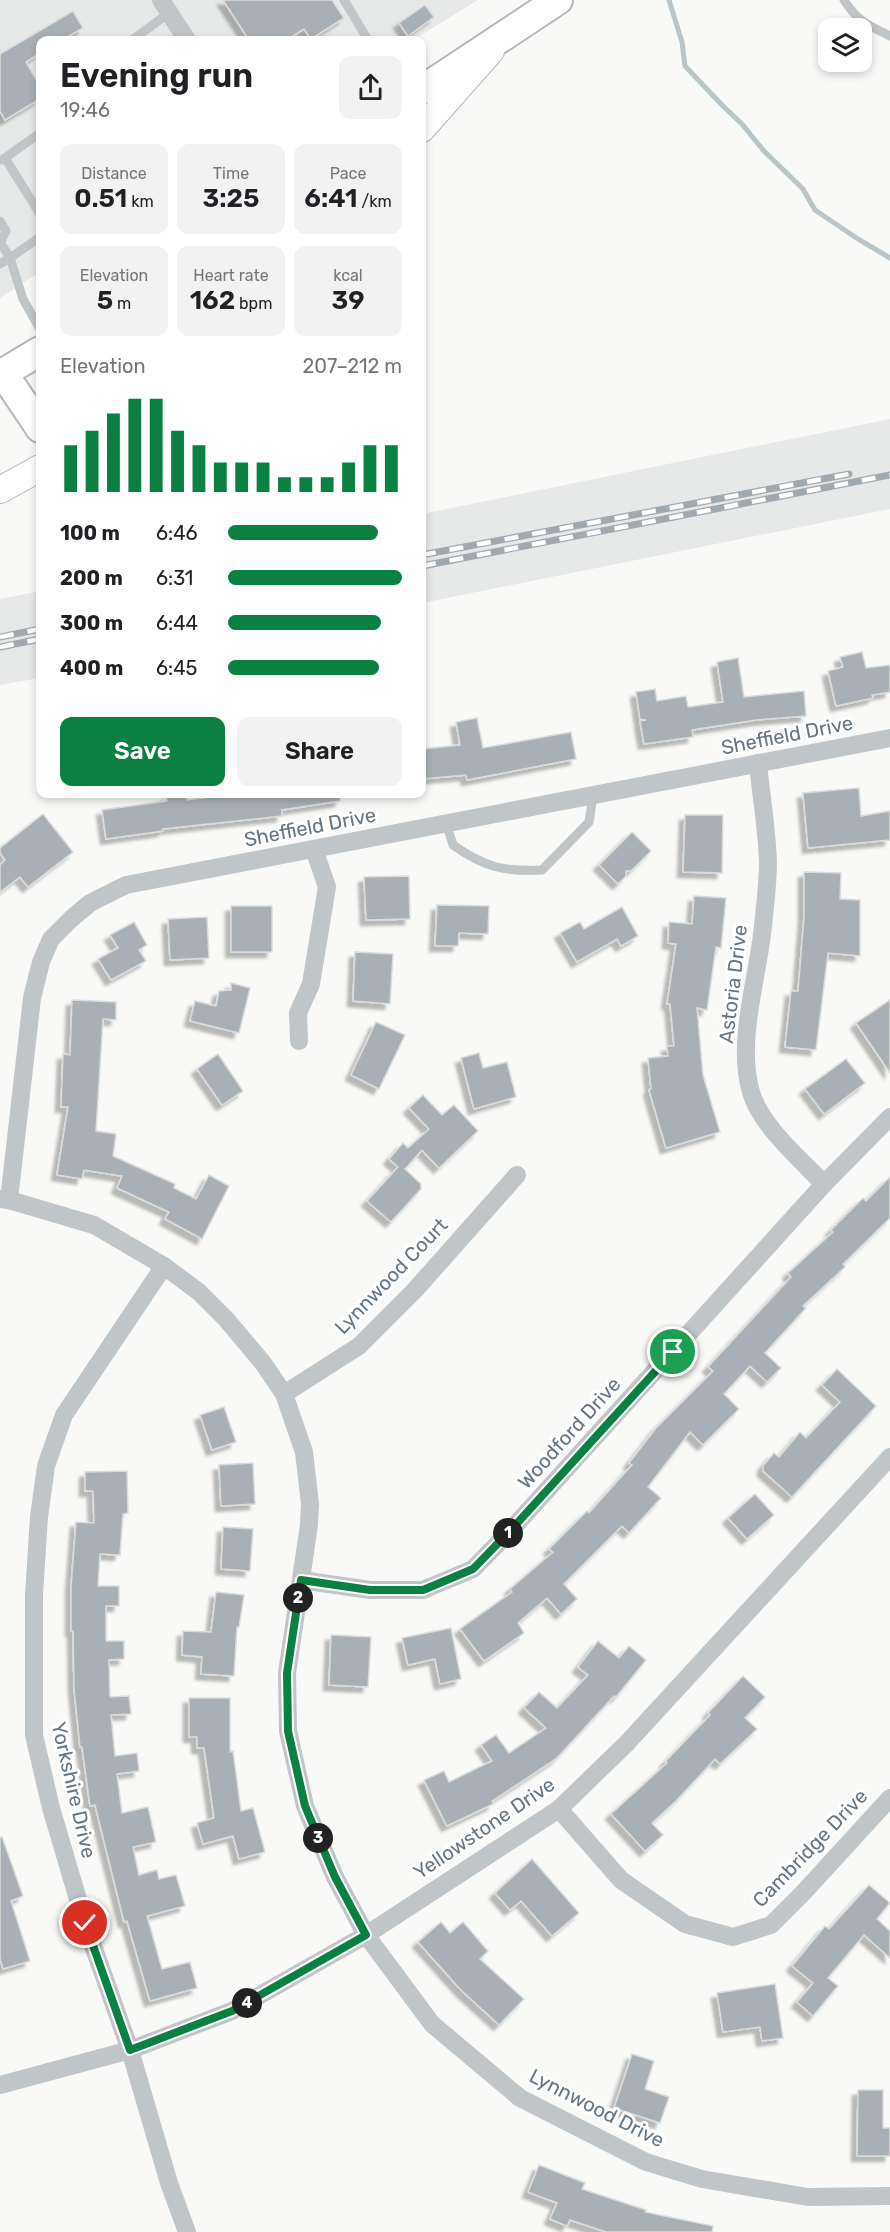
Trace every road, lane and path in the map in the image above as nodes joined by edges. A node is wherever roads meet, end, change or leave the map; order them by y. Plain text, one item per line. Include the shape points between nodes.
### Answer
1 (344, 0) edge
2 (558, 0) edge
3 (844, 0) edge
4 (165, 7) edge
5 (509, 32) junction
6 (136, 36) edge
7 (185, 36) edge
8 (366, 36) edge
9 (890, 36) edge
10 (426, 87) edge
11 (426, 125) edge
12 (36, 136) edge
13 (2, 160) edge
14 (36, 208) edge
15 (0, 221) edge
16 (36, 240) edge
17 (0, 243) edge
18 (10, 258) junction
19 (0, 264) edge
20 (36, 322) edge
21 (36, 353) edge
22 (2, 374) edge
23 (36, 422) edge
24 (36, 470) edge
25 (0, 490) edge
26 (890, 738) edge
27 (758, 763) junction
28 (593, 795) junction
29 (446, 823) junction
30 (314, 849) junction
31 (299, 1041) dead end
32 (890, 1117) edge
33 (517, 1175) dead end
34 (824, 1184) junction
35 (4, 1199) edge
36 (164, 1266) junction
37 (284, 1394) junction
38 (890, 1457) edge
39 (301, 1580) junction
40 (890, 1798) edge
41 (559, 1809) junction
42 (366, 1935) junction
43 (130, 2050) junction
44 (0, 2085) edge
45 (890, 2196) edge
46 (187, 2232) edge

1 - 8 lane
2 - 5 main road
3 - 9 lane via 866,25
4 - 6 lane
4 - 7 street
5 - 10 main road
5 - 11 street
12 - 13 lane
13 - 14 lane
15 - 17 lane via 6,231
16 - 18 lane
17 - 18 lane
18 - 19 lane
18 - 20 lane via 23,299
21 - 22 main road
22 - 23 main road
24 - 25 street
26 - 27 street, Sheffield Drive
27 - 28 street, Sheffield Drive
27 - 34 street, Astoria Drive via 768,863 746,1062 751,1093 759,1110
28 - 29 street, Sheffield Drive
28 - 29 lane via 589,822 542,870 490,867 453,845
29 - 30 street, Sheffield Drive
30 - 31 street via 327,887 311,984 298,1013
30 - 35 street, Sheffield Drive via 126,885 90,903 51,939 32,998
32 - 34 street, Woodford Drive
33 - 37 street, Lynnwood Court via 415,1290 359,1346
34 - 39 street, Woodford Drive via 473,1569 423,1590 370,1590
35 - 36 street, Lynnwood Drive via 94,1226
36 - 37 street, Lynnwood Drive via 226,1319
36 - 43 street, Yorkshire Drive via 64,1415 46,1466 34,1595 34,1735 85,1923
37 - 39 street, Lynnwood Drive via 304,1452 310,1504
38 - 41 street, Yellowstone Drive via 627,1743
39 - 42 street, Lynnwood Drive via 287,1673 288,1731 305,1806 335,1877
40 - 41 street, Cambridge Drive via 771,1925 733,1937 685,1924 621,1880
41 - 42 street, Yellowstone Drive
42 - 43 street, Yellowstone Drive via 232,2011
42 - 45 street, Lynnwood Drive via 432,2024 520,2098 646,2162 702,2179 808,2196
43 - 44 street, Yellowstone Drive
43 - 46 street, Yorkshire Drive

